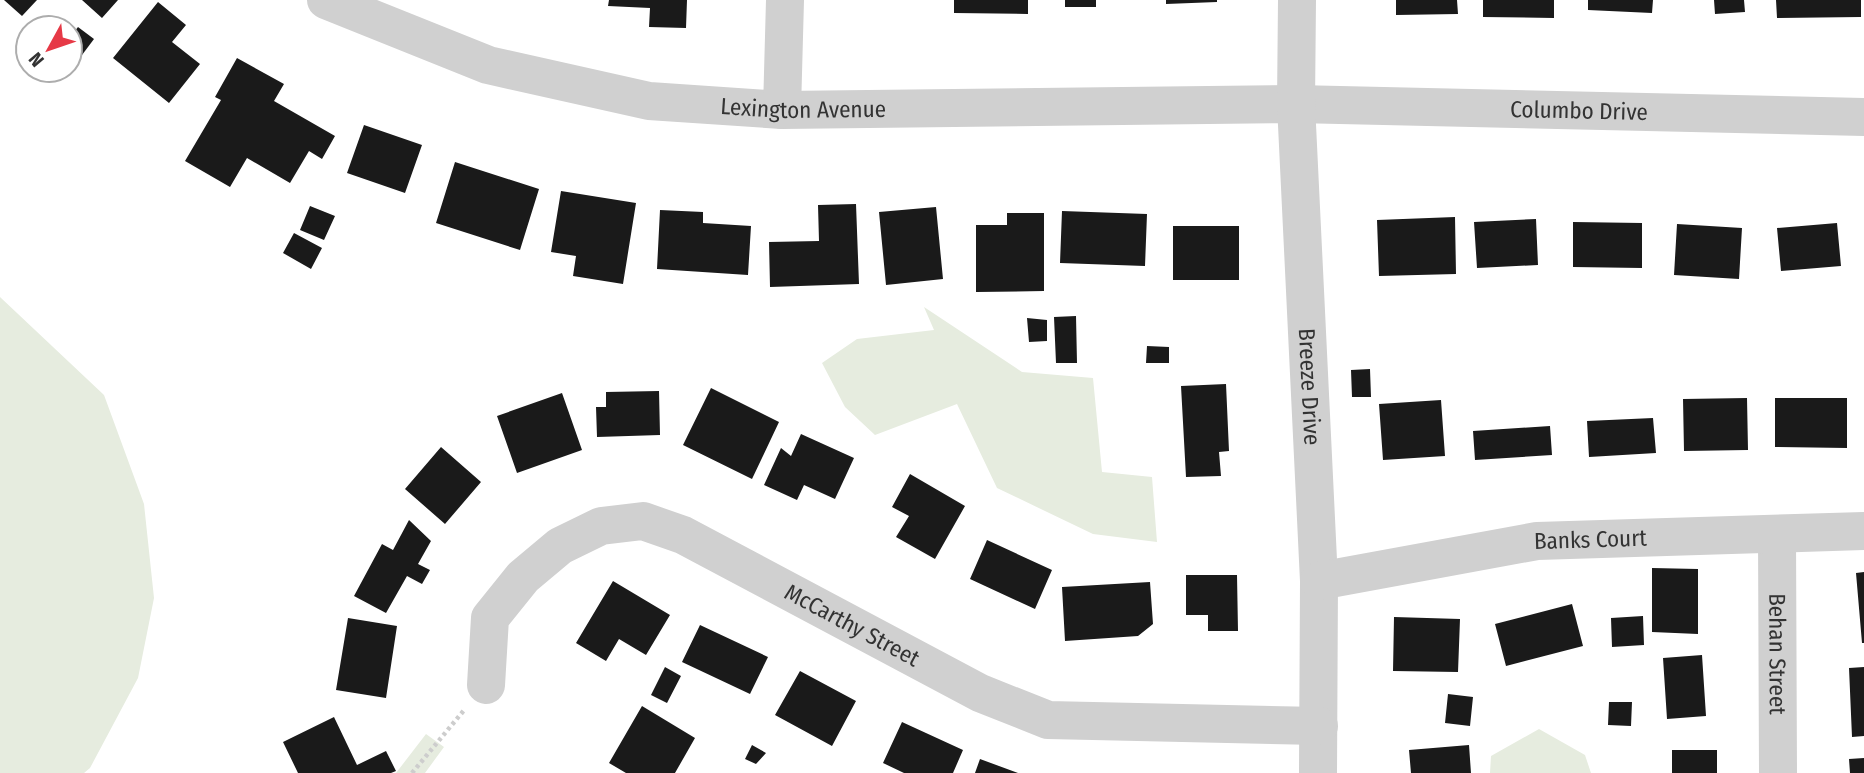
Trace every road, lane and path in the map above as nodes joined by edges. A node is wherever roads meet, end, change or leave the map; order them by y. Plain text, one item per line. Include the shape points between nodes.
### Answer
1 (326, 0) edge
2 (785, 0) edge
3 (1297, 0) edge
4 (1296, 104) junction
5 (782, 110) junction
6 (1864, 117) edge
7 (1864, 531) edge
8 (1777, 535) junction
9 (1319, 582) junction
10 (486, 685) joint
11 (1318, 726) junction
12 (412, 773) edge
13 (1318, 773) edge
14 (1778, 773) edge

1 - 5 street, Lexington Avenue via 488,65 649,101
2 - 5 street
3 - 4 street, Breeze Drive
4 - 5 street, Lexington Avenue
4 - 6 street, Columbo Drive
4 - 9 street, Breeze Drive
7 - 8 street, Banks Court
8 - 9 street, Banks Court via 1537,541
8 - 14 street, Behan Street
9 - 11 street, Breeze Drive
10 - 11 street, McCarthy Street via 490,618 523,577 561,546 601,526 643,521 683,535 980,693 1048,720
10 - 12 path
11 - 13 street, Breeze Drive

